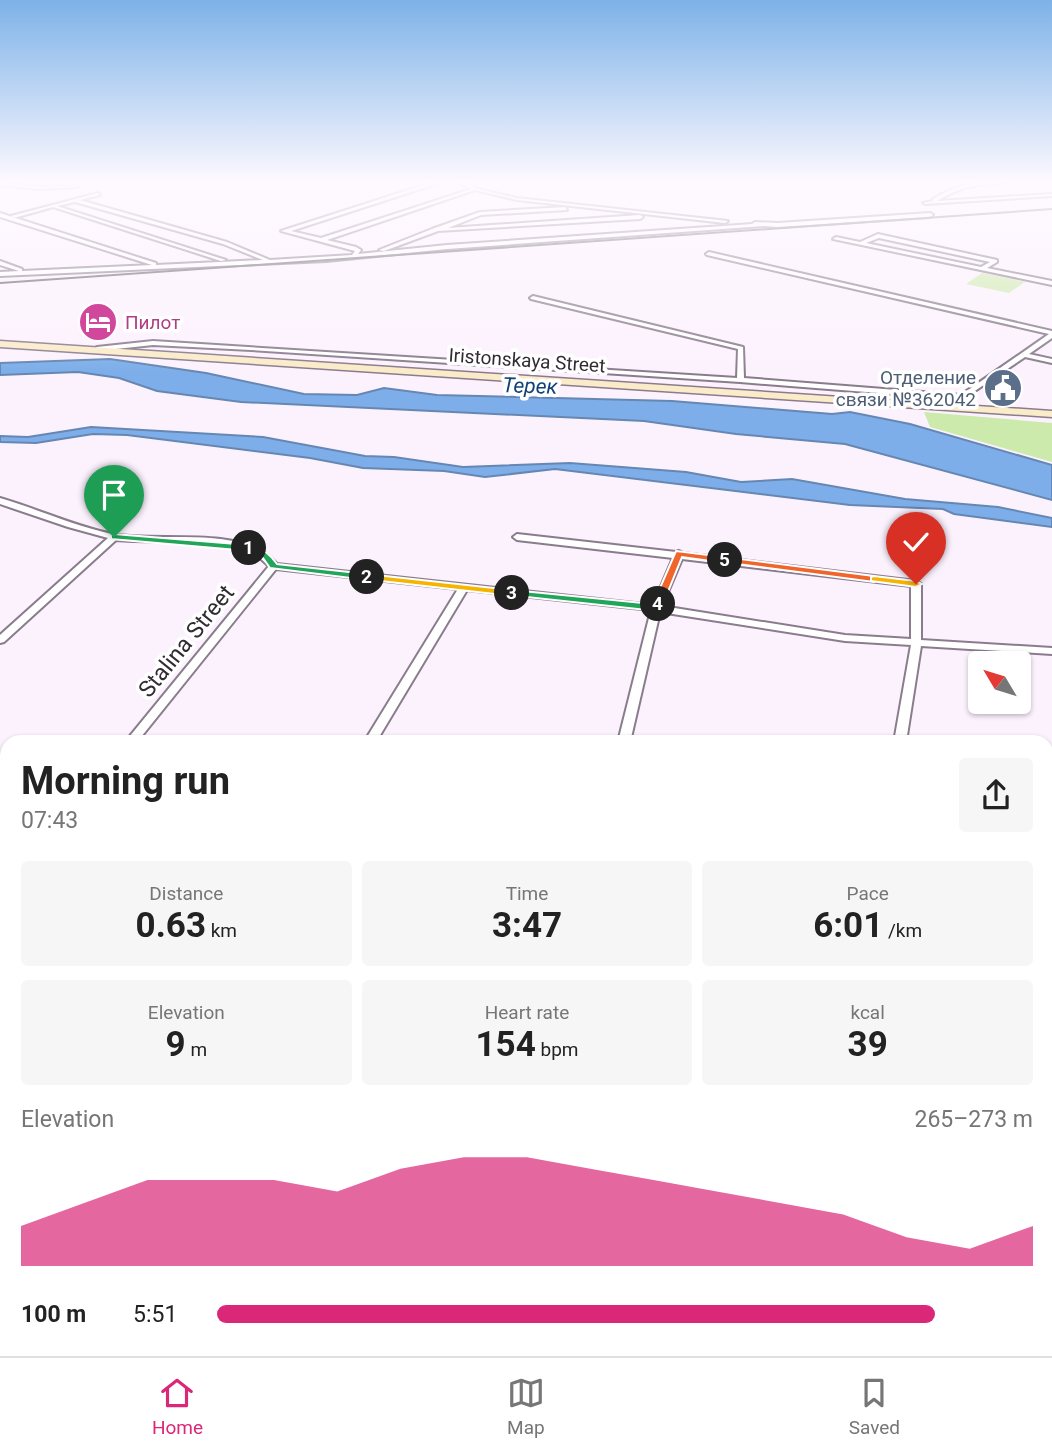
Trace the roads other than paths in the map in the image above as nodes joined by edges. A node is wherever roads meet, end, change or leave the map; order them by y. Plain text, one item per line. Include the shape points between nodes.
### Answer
1 (98, 245) edge
2 (176, 245) edge
3 (231, 245) edge
4 (340, 245) edge
5 (390, 245) edge
6 (483, 245) edge
7 (872, 245) edge
8 (921, 245) edge
9 (377, 253) junction
10 (709, 254) dead end
11 (355, 255) junction
12 (229, 262) junction
13 (273, 262) junction
14 (0, 263) edge
15 (158, 265) junction
16 (981, 269) junction
17 (26, 273) junction
18 (0, 274) edge
19 (1052, 284) edge
20 (533, 298) dead end
21 (1052, 334) edge
22 (0, 344) edge
23 (251, 348) junction
24 (97, 349) junction
25 (1026, 355) junction
26 (242, 358) junction
27 (1052, 361) edge
28 (740, 380) junction
29 (957, 402) junction
30 (1052, 414) edge
31 (0, 501) edge
32 (114, 537) junction
33 (517, 537) dead end
34 (679, 554) junction
35 (274, 566) junction
36 (463, 588) junction
37 (656, 608) junction
38 (0, 640) edge
39 (916, 643) junction
40 (1052, 651) edge
41 (137, 735) edge
42 (374, 735) edge
43 (626, 735) edge
44 (901, 735) edge

1 - 15 street
2 - 12 street
3 - 13 street
4 - 11 street via 358,250
5 - 9 street
6 - 9 street
7 - 16 street
8 - 16 street via 995,261
9 - 11 street
10 - 21 street
11 - 13 street
12 - 13 street
12 - 15 street
14 - 17 street
15 - 17 street
16 - 19 street
17 - 18 street
20 - 28 street via 741,348
21 - 25 street
22 - 24 main road, Iristonskaya Street
23 - 24 street via 153,344
23 - 26 street
23 - 28 street
24 - 26 main road, Iristonskaya Street
25 - 27 street
25 - 29 street
26 - 29 main road, Iristonskaya Street
28 - 29 street
29 - 30 main road, Iristonskaya Street
31 - 32 street
32 - 35 street via 246,546
32 - 38 street
33 - 34 street
34 - 37 street
34 - 39 street via 916,584
35 - 36 street
35 - 41 street, Stalina Street
36 - 37 street
36 - 42 street
37 - 39 street via 833,637
37 - 43 street
39 - 40 street
39 - 44 street

